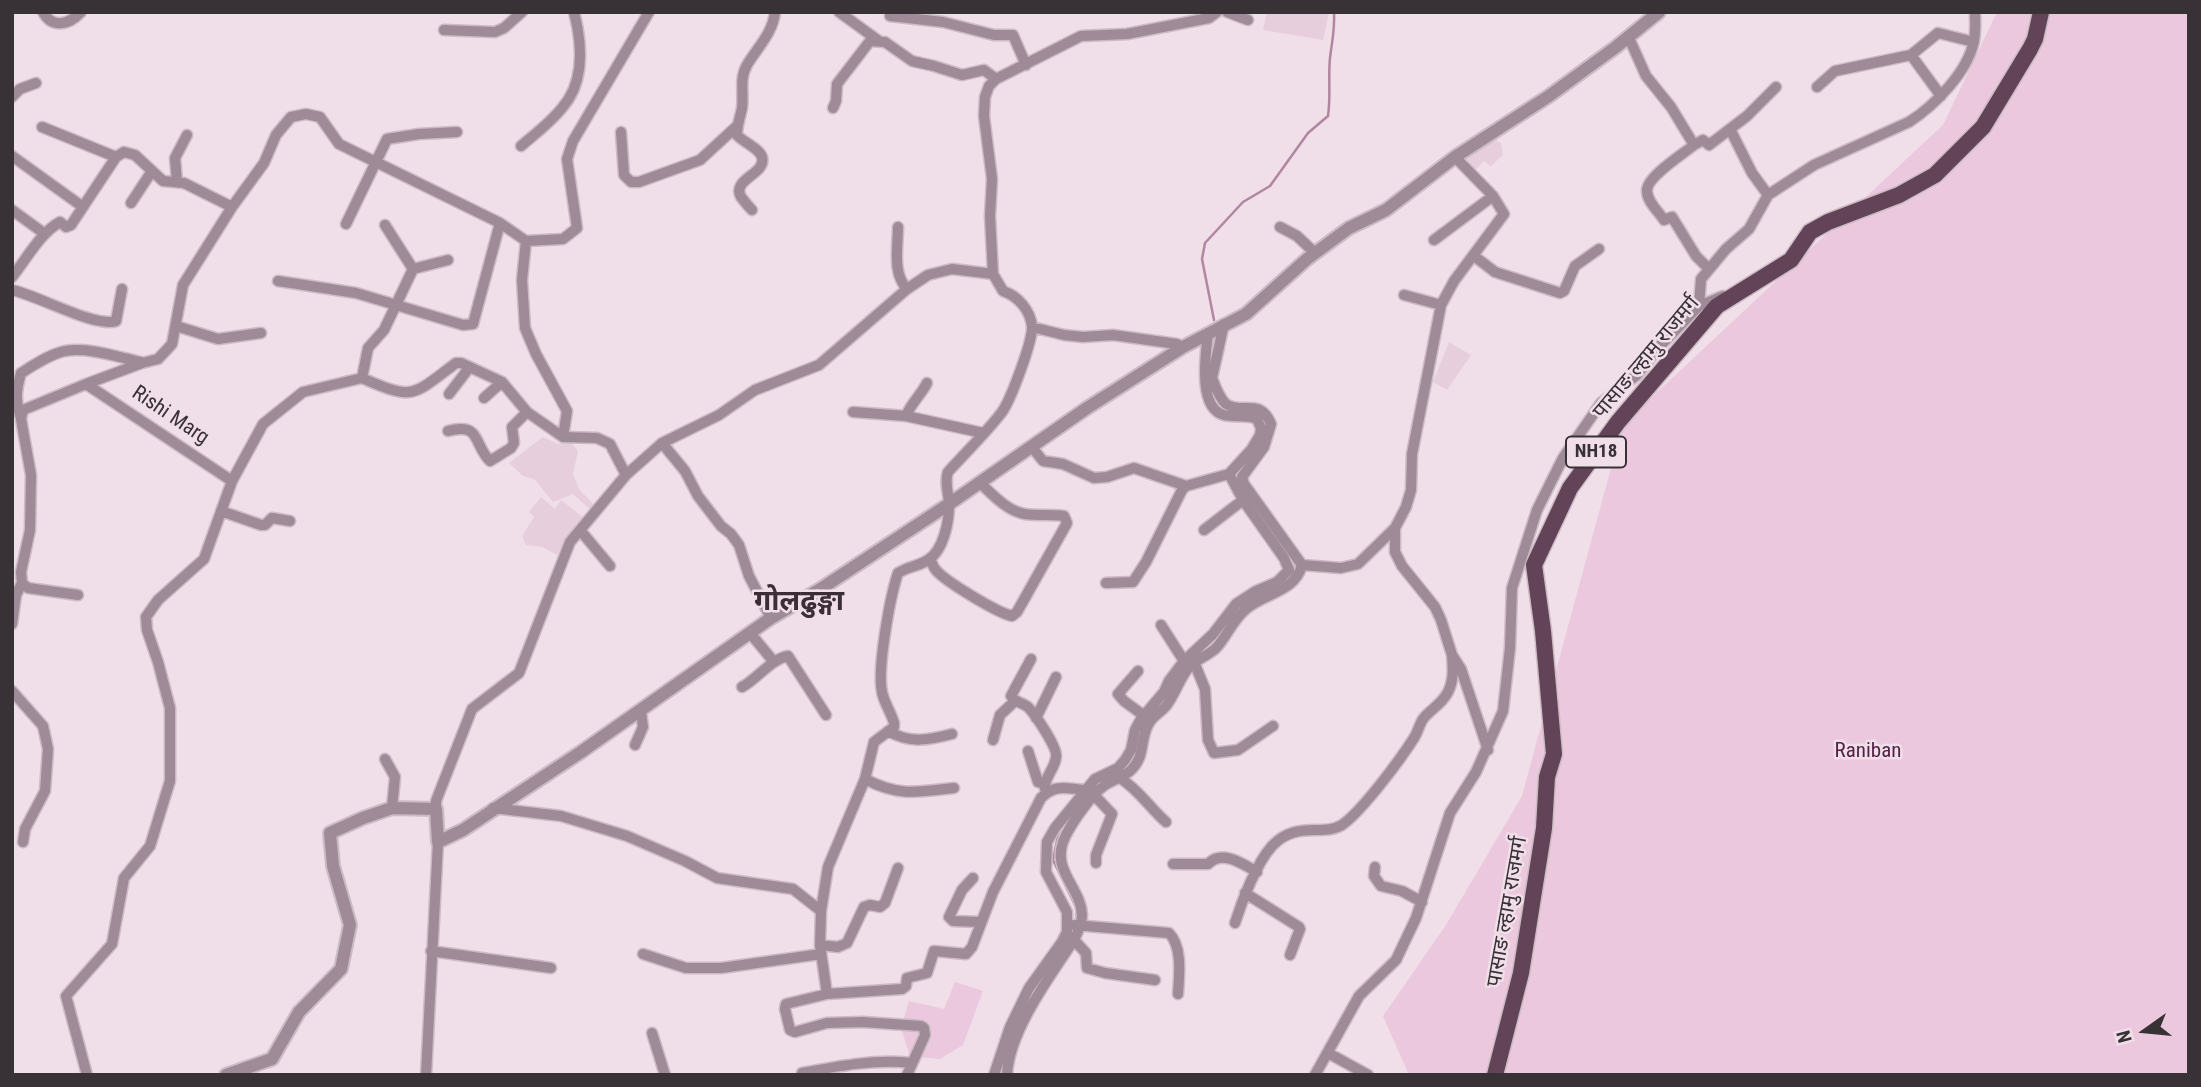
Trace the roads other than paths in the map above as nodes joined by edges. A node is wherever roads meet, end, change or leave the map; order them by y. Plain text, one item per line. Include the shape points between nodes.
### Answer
1 (43, 12) edge
2 (80, 12) edge
3 (522, 12) edge
4 (574, 12) edge
5 (649, 12) edge
6 (775, 12) edge
7 (839, 12) edge
8 (1217, 12) edge
9 (1227, 12) edge
10 (1659, 12) edge
11 (1975, 12) edge
12 (2041, 12) edge
13 (890, 16) dead end
14 (1643, 18) edge
15 (1248, 20) dead end
16 (444, 30) dead end
17 (1629, 38) junction
18 (879, 41) junction
19 (1974, 42) junction
20 (1910, 55) junction
21 (1027, 65) junction
22 (996, 79) junction
23 (36, 83) dead end
24 (1776, 87) dead end
25 (1817, 87) dead end
26 (1941, 96) junction
27 (12, 97) edge
28 (833, 108) dead end
29 (737, 126) junction
30 (42, 127) dead end
31 (1730, 129) junction
32 (457, 132) dead end
33 (621, 132) dead end
34 (187, 135) dead end
35 (1694, 145) junction
36 (521, 146) dead end
37 (12, 156) edge
38 (116, 157) junction
39 (1455, 157) junction
40 (375, 161) junction
41 (152, 171) junction
42 (177, 182) junction
43 (1768, 195) junction
44 (1493, 196) junction
45 (131, 203) dead end
46 (83, 207) junction
47 (232, 207) junction
48 (12, 210) edge
49 (752, 210) dead end
50 (500, 223) junction
51 (346, 224) dead end
52 (385, 225) dead end
53 (898, 227) dead end
54 (1280, 227) dead end
55 (46, 234) junction
56 (1434, 240) dead end
57 (526, 241) junction
58 (1599, 249) dead end
59 (1315, 253) junction
60 (1474, 256) junction
61 (448, 261) dead end
62 (1708, 268) junction
63 (413, 269) junction
64 (993, 274) junction
65 (12, 277) edge
66 (278, 281) dead end
67 (1754, 284) junction
68 (122, 289) dead end
69 (907, 289) junction
70 (12, 290) edge
71 (1405, 295) dead end
72 (396, 304) junction
73 (1441, 305) junction
74 (1699, 306) junction
75 (1224, 324) junction
76 (176, 326) junction
77 (1032, 327) junction
78 (261, 333) dead end
79 (1208, 333) junction
80 (1183, 347) junction
81 (142, 363) junction
82 (468, 368) junction
83 (362, 378) junction
84 (502, 382) junction
85 (926, 383) dead end
86 (86, 384) junction
87 (449, 394) dead end
88 (484, 398) dead end
89 (527, 412) junction
90 (853, 412) dead end
91 (906, 416) junction
92 (21, 419) junction
93 (448, 431) dead end
94 (984, 433) junction
95 (563, 437) junction
96 (662, 443) junction
97 (1031, 446) junction
98 (1230, 474) junction
99 (626, 475) junction
100 (232, 481) junction
101 (980, 483) junction
102 (1186, 486) junction
103 (1243, 500) junction
104 (949, 504) junction
105 (222, 511) junction
106 (290, 521) dead end
107 (1395, 528) junction
108 (580, 530) junction
109 (1204, 530) dead end
110 (930, 559) junction
111 (1303, 565) junction
112 (610, 566) dead end
113 (22, 583) junction
114 (1106, 583) dead end
115 (78, 595) dead end
116 (771, 618) junction
117 (12, 624) edge
118 (1161, 625) dead end
119 (750, 633) junction
120 (1452, 655) junction
121 (1031, 659) dead end
122 (774, 662) junction
123 (1189, 662) junction
124 (1138, 671) dead end
125 (1056, 677) dead end
126 (742, 687) dead end
127 (12, 691) edge
128 (1015, 701) junction
129 (641, 711) junction
130 (826, 715) dead end
131 (1035, 718) junction
132 (1145, 719) junction
133 (1273, 726) dead end
134 (888, 732) junction
135 (952, 734) dead end
136 (993, 740) dead end
137 (635, 745) dead end
138 (1488, 750) junction
139 (1028, 751) dead end
140 (385, 759) dead end
141 (1121, 778) junction
142 (865, 779) junction
143 (1046, 787) junction
144 (954, 788) dead end
145 (1088, 796) junction
146 (392, 808) junction
147 (494, 808) junction
148 (436, 809) junction
149 (1167, 822) dead end
150 (23, 842) dead end
151 (438, 842) junction
152 (1096, 863) dead end
153 (1173, 863) dead end
154 (898, 867) dead end
155 (1375, 867) dead end
156 (1257, 872) junction
157 (973, 878) dead end
158 (1245, 893) junction
159 (1422, 902) junction
160 (821, 911) junction
161 (981, 922) junction
162 (1235, 923) dead end
163 (1074, 925) junction
164 (1074, 940) junction
165 (821, 949) junction
166 (431, 951) junction
167 (643, 954) dead end
168 (1290, 955) dead end
169 (551, 968) dead end
170 (1154, 980) dead end
171 (827, 994) junction
172 (1178, 994) dead end
173 (652, 1033) dead end
174 (1328, 1053) junction
175 (911, 1063) junction
176 (802, 1073) edge
177 (88, 1075) edge
178 (226, 1075) edge
179 (426, 1075) edge
180 (665, 1075) edge
181 (907, 1075) edge
182 (994, 1075) edge
183 (1007, 1075) edge
184 (1315, 1075) edge
185 (1368, 1075) edge
186 (1495, 1075) edge

1 - 2 street via 52,23 65,24
3 - 16 street via 495,32
4 - 36 street via 581,57 574,88 564,107
5 - 57 street via 573,141 568,159 577,228 563,239
6 - 29 street via 742,78
7 - 18 street
8 - 21 street via 1209,18 1127,34 1081,36
9 - 15 street
10 - 14 street
11 - 19 street
12 - 67 main road, पासाङ ल्हामु राजमर्ग / NH18 via 2035,38 1983,127 1935,175 1810,232 1791,260
13 - 21 street via 1013,35
14 - 17 street
17 - 35 street via 1646,76
17 - 39 street
18 - 22 street via 912,61 962,75 984,70
18 - 28 street via 870,41 837,84
19 - 20 street via 1938,33
19 - 26 street via 1961,71
20 - 25 street via 1835,71
20 - 26 street
21 - 22 street
22 - 64 street via 985,97 984,116 992,179
23 - 27 street
24 - 31 street
26 - 43 street via 1909,122 1814,165
29 - 33 street via 700,160 639,182 624,176
29 - 49 street via 737,135 761,154 761,165 739,190
30 - 38 street
31 - 35 street via 1709,145 1703,140
31 - 43 street
32 - 40 street via 387,139
34 - 42 street via 175,158
35 - 62 street via 1651,179 1646,190 1664,220 1672,217
37 - 46 street
38 - 41 street via 124,152 135,155
38 - 46 street
39 - 44 street
39 - 59 street via 1386,210 1349,228
40 - 47 street via 339,144 320,117 291,117
40 - 50 street
40 - 51 street
41 - 42 street via 163,181
41 - 45 street
42 - 47 street
43 - 62 street via 1749,229
44 - 56 street
44 - 60 street via 1504,214
46 - 55 street via 71,225 57,223
47 - 76 street via 183,285
48 - 55 street
50 - 57 street
50 - 72 street via 473,324
52 - 63 street
53 - 69 street via 898,272
54 - 59 street
55 - 65 street
57 - 95 street via 522,280 525,328 567,411
58 - 60 street via 1575,266 1560,293 1495,272
59 - 75 street via 1256,306
60 - 73 street
61 - 63 street
62 - 74 street via 1701,279
63 - 72 street
64 - 69 street via 940,270
64 - 77 street via 1003,291 1016,295
66 - 72 street
67 - 74 street
67 - 186 main road, पासाङ ल्हामु राजमर्ग / NH18 via 1717,306 1618,422 1570,488 1534,565 1553,754 1521,973
68 - 70 street via 116,321 111,323
69 - 96 street via 819,365 755,390 719,415
71 - 73 street
72 - 83 street via 384,330 368,348
73 - 107 street via 1412,454 1411,490
74 - 138 street via 1637,375 1601,403 1563,458 1537,510 1512,588 1503,711
75 - 79 street
75 - 111 street via 1214,384 1228,405 1261,410 1271,424 1264,447 1242,479
76 - 78 street via 218,339
76 - 81 street via 172,344 158,359
77 - 80 street via 1064,335 1113,335
77 - 94 street via 1017,385
79 - 80 street
79 - 98 street via 1204,372 1210,401 1222,414 1254,417 1261,428 1251,450
80 - 97 street
81 - 86 street
81 - 92 street via 91,351 64,351 39,362 21,373 15,392
82 - 83 street via 456,363 419,391 396,393
82 - 84 street
82 - 87 street
83 - 100 street via 303,393 263,424
84 - 88 street
84 - 89 street
85 - 91 street
86 - 92 street via 23,410
86 - 100 street, Rishi Marg
89 - 93 street via 512,427 511,448 490,461 473,432 467,428
89 - 95 street
90 - 91 street
91 - 94 street
92 - 113 street via 31,475 30,530
94 - 104 street via 948,472
95 - 99 street via 597,438 610,444
96 - 99 street
96 - 116 street via 735,540
97 - 101 street
97 - 102 street via 1044,461 1094,478 1134,468
98 - 102 street
98 - 103 street
99 - 108 street
100 - 105 street
101 - 104 street
101 - 110 street via 1009,508 1066,519 1017,612 999,612 948,580
102 - 114 street via 1133,582
103 - 109 street
103 - 123 street via 1289,570 1277,582 1236,604
104 - 110 street via 941,544
104 - 116 street
105 - 106 street via 261,525 272,518
105 - 177 street via 204,559 158,600 146,617 170,708 170,781 150,846 124,878 112,944 66,996
107 - 111 street via 1357,564 1341,568
107 - 120 street via 1395,552 1435,607
108 - 112 street
108 - 148 street via 570,542 519,673 472,709
110 - 134 street via 898,573 894,586 881,684 894,723
111 - 123 street via 1290,584 1244,610 1213,651
113 - 115 street via 28,588
113 - 117 street
116 - 119 street
118 - 123 street
119 - 122 street
119 - 129 street
120 - 138 street
120 - 156 street via 1452,680 1443,702 1424,717 1416,736 1363,805 1333,829 1294,831 1272,845
121 - 128 street via 1011,696
122 - 126 street
122 - 130 street via 791,659
123 - 132 street via 1169,681
123 - 133 street via 1205,689 1208,740 1214,753 1238,750
124 - 132 street via 1118,694
125 - 131 street
127 - 150 street via 43,726 48,749 45,791
128 - 131 street via 1028,706
128 - 136 street via 1000,715
129 - 137 street via 643,727
129 - 147 street
131 - 143 street via 1057,756
132 - 141 street via 1142,754
132 - 145 street via 1135,730 1125,760 1095,779
134 - 135 street via 906,740
134 - 142 street via 874,742
138 - 159 street via 1450,813
139 - 143 street via 1038,782
140 - 146 street via 395,777
141 - 145 street
141 - 149 street
142 - 144 street via 890,791
142 - 160 street via 828,867
143 - 145 street
143 - 161 street
145 - 152 street via 1112,814
145 - 163 street via 1064,838 1060,859 1080,905 1082,916
145 - 163 street via 1059,821 1047,842 1046,872
146 - 148 street
146 - 178 street via 330,833 333,866 350,925 341,969 299,1012 272,1059
147 - 151 street
147 - 160 street via 561,816 626,836 717,878 793,889
148 - 151 street
151 - 166 street
153 - 156 street via 1208,864 1223,857
154 - 165 street via 885,902 880,907 864,906 847,943
155 - 159 street via 1374,876 1381,886
156 - 158 street
157 - 161 street via 949,917
158 - 162 street
158 - 168 street via 1300,927
159 - 174 street via 1396,960 1359,996
160 - 165 street
161 - 171 street via 966,954 934,951 927,973 907,978 905,988
163 - 164 street
163 - 172 street via 1169,933 1177,953
163 - 182 street via 1029,988
164 - 170 street via 1086,953 1091,970
164 - 183 street via 1036,998 1007,1060
165 - 167 street via 721,968 686,968
165 - 171 street
166 - 169 street
166 - 179 street
171 - 175 street via 786,1004 790,1030 827,1023 921,1026 925,1035
173 - 180 street
174 - 184 street
174 - 185 street
175 - 176 street
175 - 181 street

